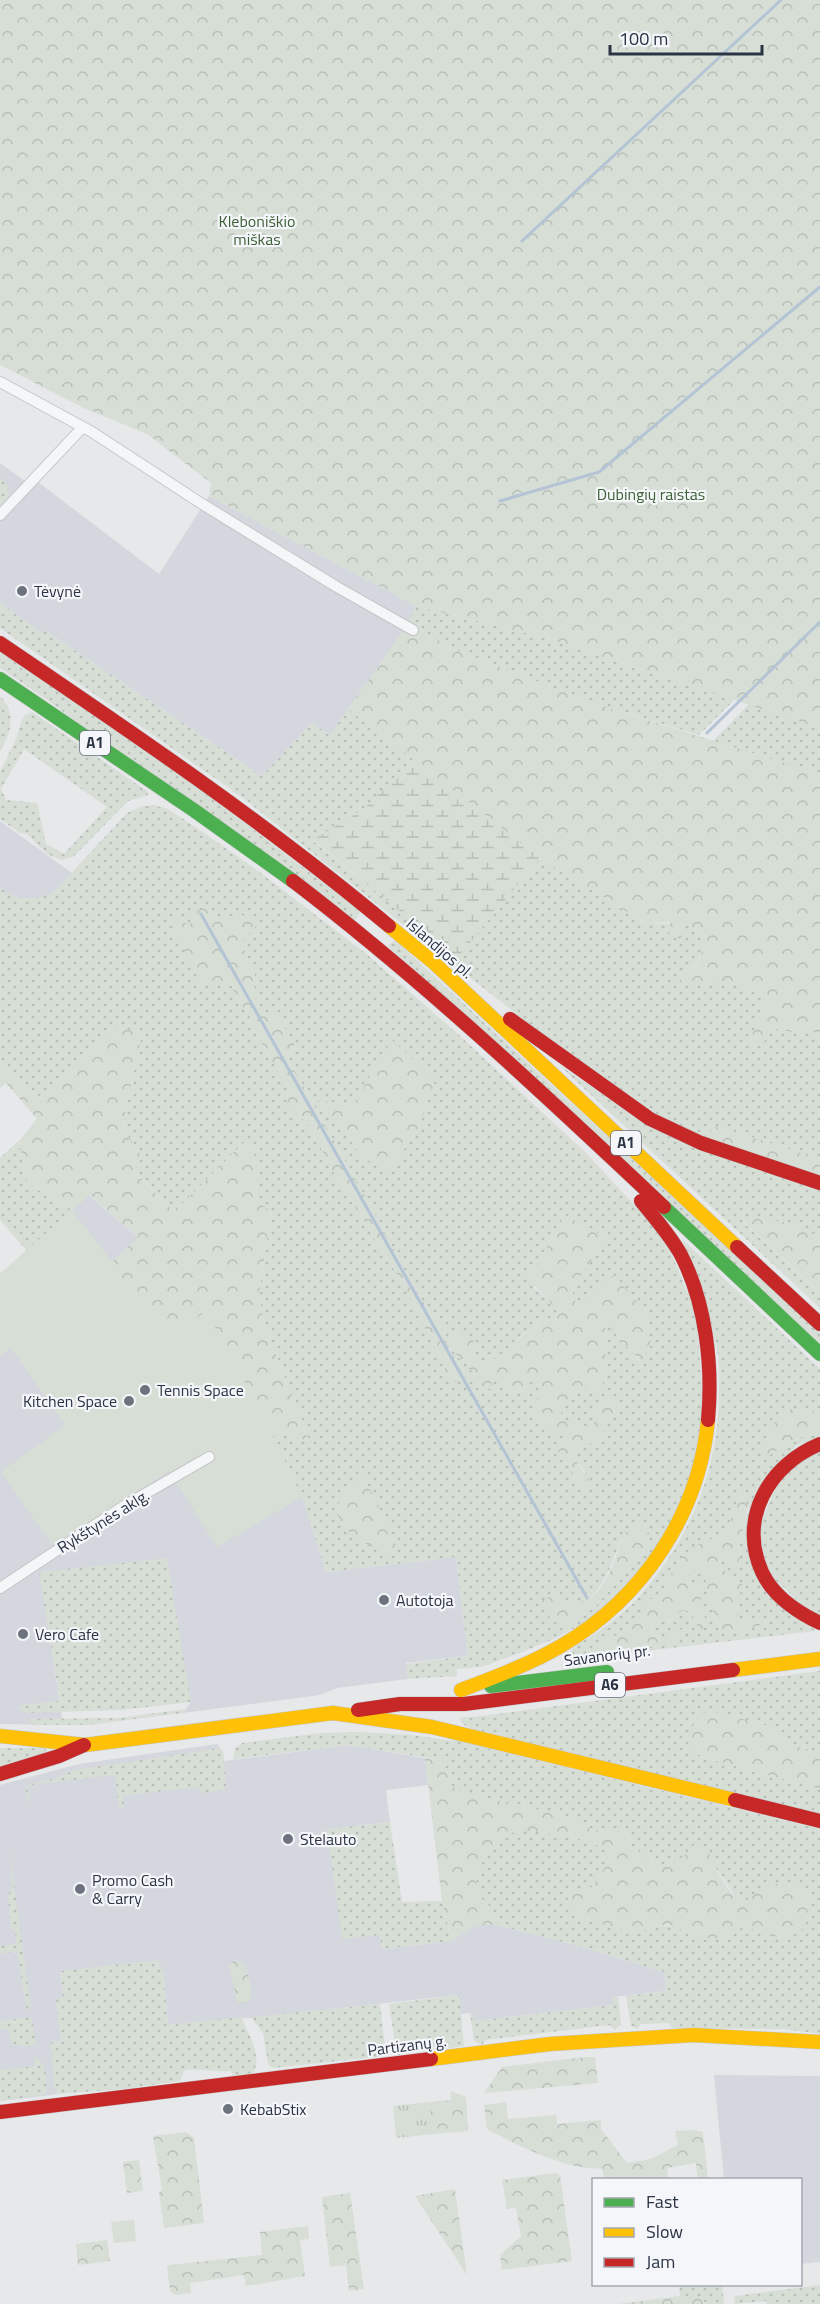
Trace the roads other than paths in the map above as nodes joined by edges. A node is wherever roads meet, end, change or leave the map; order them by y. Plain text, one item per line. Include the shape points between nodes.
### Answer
1 (0, 382) edge
2 (82, 428) junction
3 (0, 515) edge
4 (413, 630) dead end
5 (0, 643) edge
6 (0, 679) edge
7 (433, 962) junction
8 (592, 1141) junction
9 (820, 1183) edge
10 (820, 1324) edge
11 (820, 1354) edge
12 (820, 1444) edge
13 (209, 1457) dead end
14 (0, 1588) edge
15 (820, 1623) edge
16 (820, 1646) edge
17 (820, 1659) edge
18 (461, 1690) junction
19 (400, 1704) junction
20 (333, 1713) junction
21 (0, 1736) edge
22 (85, 1745) junction
23 (0, 1774) edge
24 (820, 1821) edge
25 (820, 2042) edge
26 (0, 2112) edge

1 - 2 street
2 - 3 street
2 - 4 street via 328,582
5 - 7 main road, Islandijos pl. / A1 via 247,814
6 - 8 main road, A1 via 311,894 441,1003
7 - 9 main road via 650,1119 701,1143
7 - 10 main road, Islandijos pl. / A1
8 - 11 main road, A1
8 - 18 main road via 665,1230 683,1260 704,1327 710,1364 705,1455 695,1489 673,1537 648,1573 623,1599 560,1648
12 - 15 main road via 798,1453 767,1486 756,1514 755,1545 762,1571 774,1591 791,1607
13 - 14 street, Rykštynės aklg. via 124,1506
16 - 18 main road, Savanorių pr. / A6
17 - 19 main road, Savanorių pr. / A6 via 464,1704
18 - 19 main road, Savanorių pr. / A6
19 - 20 main road, Savanorių pr. / A6
20 - 22 main road, Savanorių pr. / A6
20 - 24 main road via 432,1727
21 - 22 main road, Savanorių pr. / A6
22 - 23 main road, Savanorių pr. / A6
25 - 26 main road, Partizanų g. via 694,2035 561,2043

